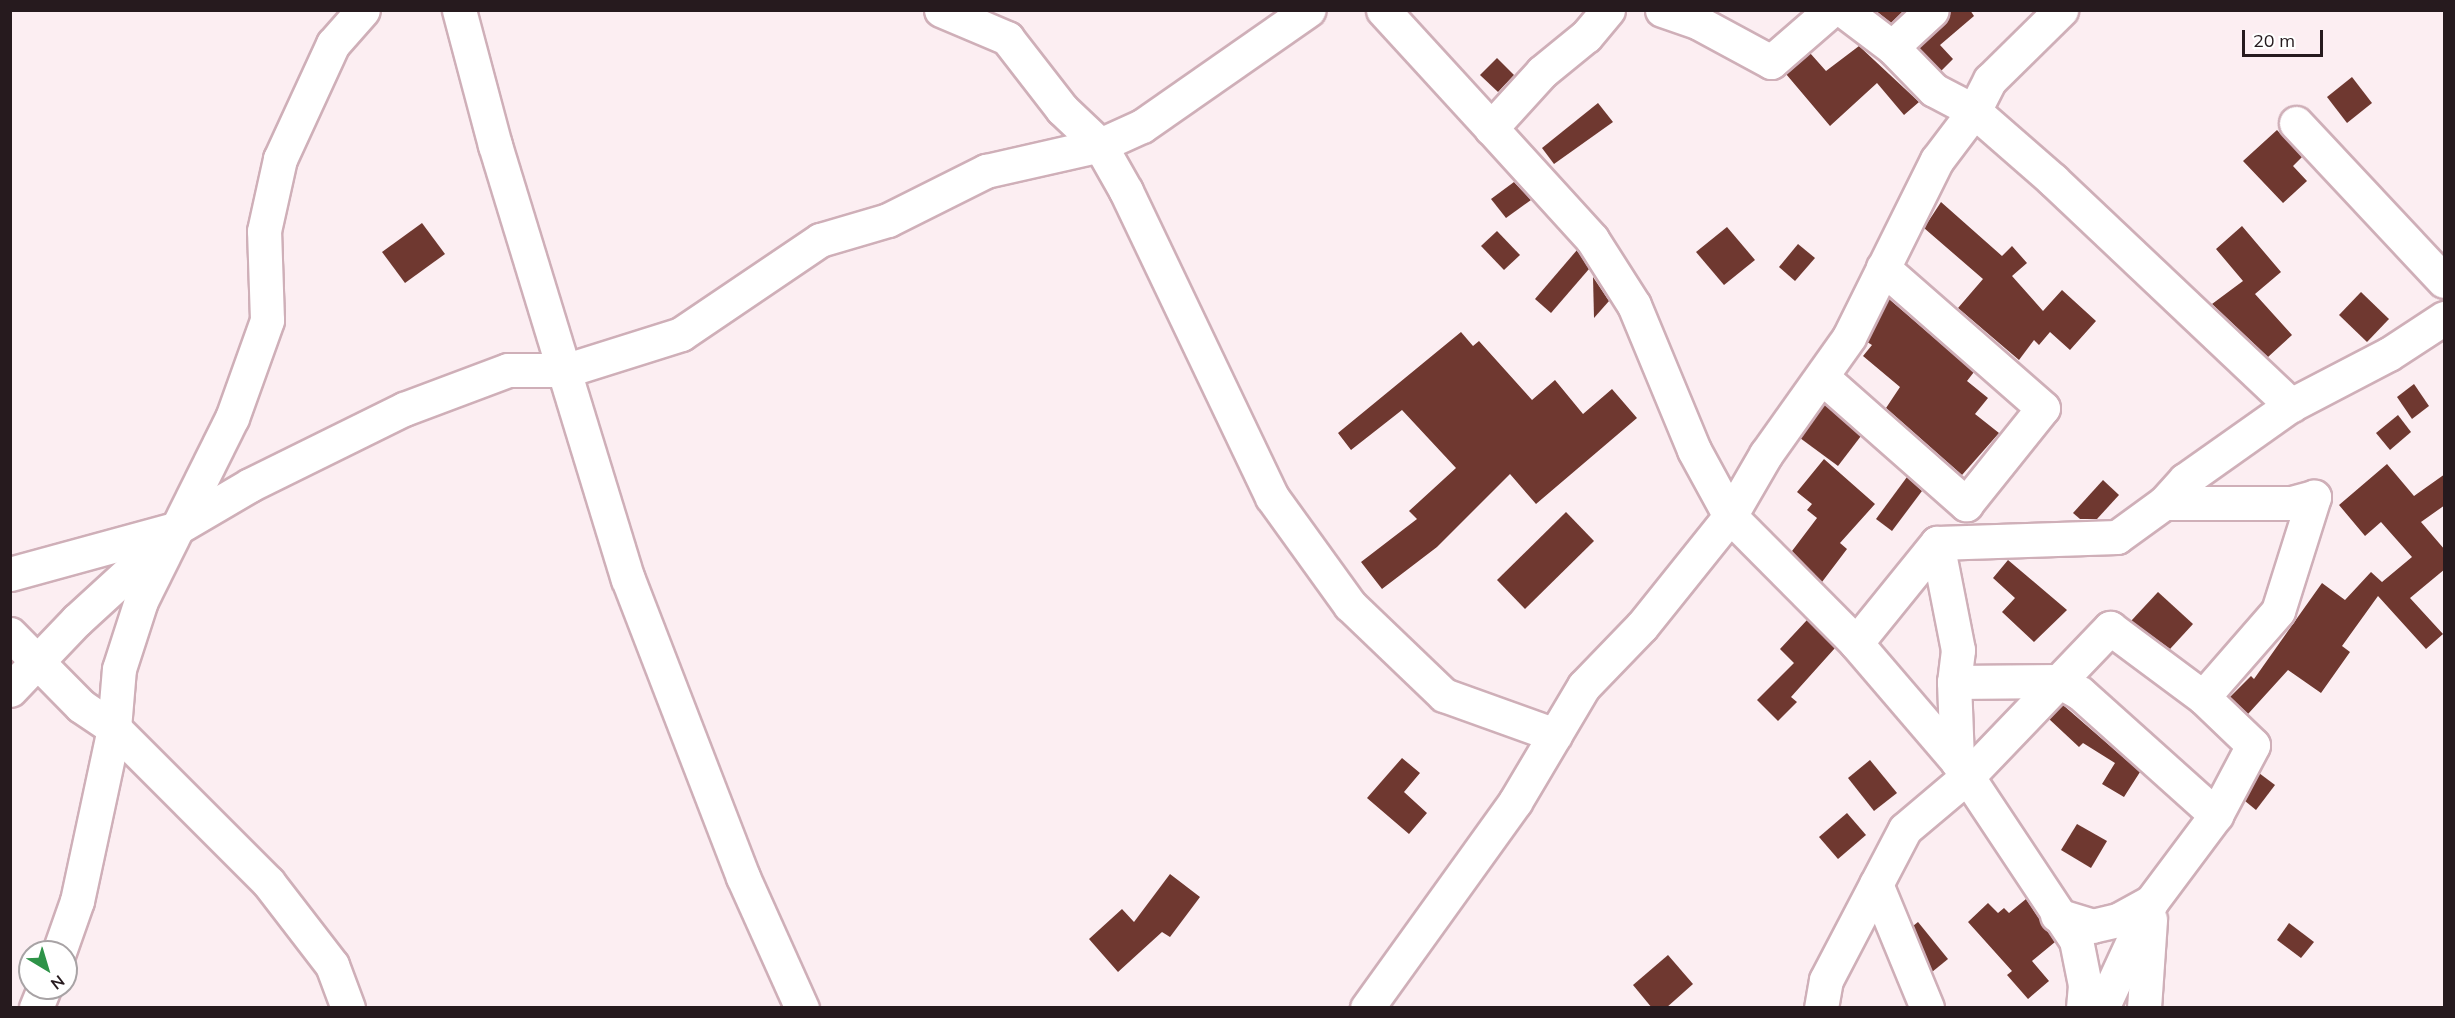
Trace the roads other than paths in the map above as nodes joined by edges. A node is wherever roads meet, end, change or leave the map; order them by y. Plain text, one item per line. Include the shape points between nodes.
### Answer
1 (363, 10) edge
2 (459, 10) edge
3 (941, 10) edge
4 (1308, 10) edge
5 (1383, 10) edge
6 (1608, 10) edge
7 (1662, 10) edge
8 (1831, 10) edge
9 (1843, 10) edge
10 (1932, 10) edge
11 (2061, 10) edge
12 (1892, 47) junction
13 (1974, 111) junction
14 (2296, 123) dead end
15 (1491, 128) junction
16 (1100, 146) junction
17 (1883, 268) junction
18 (2445, 281) edge
19 (2445, 318) edge
20 (567, 370) junction
21 (1823, 378) junction
22 (2291, 405) junction
23 (2164, 503) junction
24 (1730, 516) junction
25 (175, 529) junction
26 (1937, 543) junction
27 (10, 574) edge
28 (10, 634) edge
29 (1856, 643) junction
30 (37, 664) junction
31 (2058, 681) junction
32 (1954, 682) junction
33 (10, 690) edge
34 (2203, 697) junction
35 (114, 728) junction
36 (1555, 735) junction
37 (1963, 768) junction
38 (2217, 815) junction
39 (1876, 884) junction
40 (2151, 902) junction
41 (2056, 915) junction
42 (63, 940) edge
43 (348, 1008) edge
44 (802, 1008) edge
45 (1367, 1008) edge
46 (1821, 1008) edge
47 (1927, 1008) edge
48 (2083, 1008) edge
49 (2102, 1008) edge
50 (2144, 1008) edge

1 - 25 street via 333,44 280,159 264,231 267,320 232,418
2 - 20 street via 495,145
3 - 16 street via 1007,38 1062,109
4 - 16 street via 1142,126
5 - 15 street
6 - 15 street via 1586,36 1542,72
7 - 8 street via 1699,23 1771,62
9 - 12 street
10 - 12 street
11 - 13 street via 1990,80
12 - 13 street via 1934,90
13 - 17 street via 1937,160
13 - 22 street via 2053,180
14 - 18 street
15 - 24 street via 1593,239 1634,305 1694,450
16 - 20 street via 986,171 888,220 820,240 681,334
16 - 36 street via 1126,191 1272,497 1350,605 1444,695
17 - 21 street via 1849,337
17 - 21 street via 2043,408 1966,504
19 - 22 street via 2389,354
20 - 25 street via 508,370 404,409 250,485
20 - 44 street via 628,579 743,877
21 - 24 street via 1766,454
22 - 23 street via 2185,480
23 - 26 street via 2117,537
23 - 34 street via 2292,503 2314,497 2278,611
24 - 29 street
24 - 36 street via 1642,626 1584,686
25 - 27 street
25 - 30 street via 77,620
25 - 35 street via 141,601 119,669
26 - 29 street
26 - 32 street via 1958,650
28 - 30 street
29 - 37 street
30 - 33 street
30 - 35 street via 81,706
31 - 32 street
31 - 34 street via 2110,628
31 - 37 street
31 - 38 street via 2080,693
32 - 37 street
34 - 38 street via 2253,745
35 - 42 street via 77,901
35 - 43 street via 268,882 332,965
36 - 45 street via 1515,802
37 - 39 street via 1905,829
37 - 41 street
38 - 40 street
39 - 46 street via 1826,980
39 - 47 street
40 - 41 street via 2118,920 2092,926
40 - 49 street
40 - 50 street
41 - 48 street via 2076,940 2085,985

